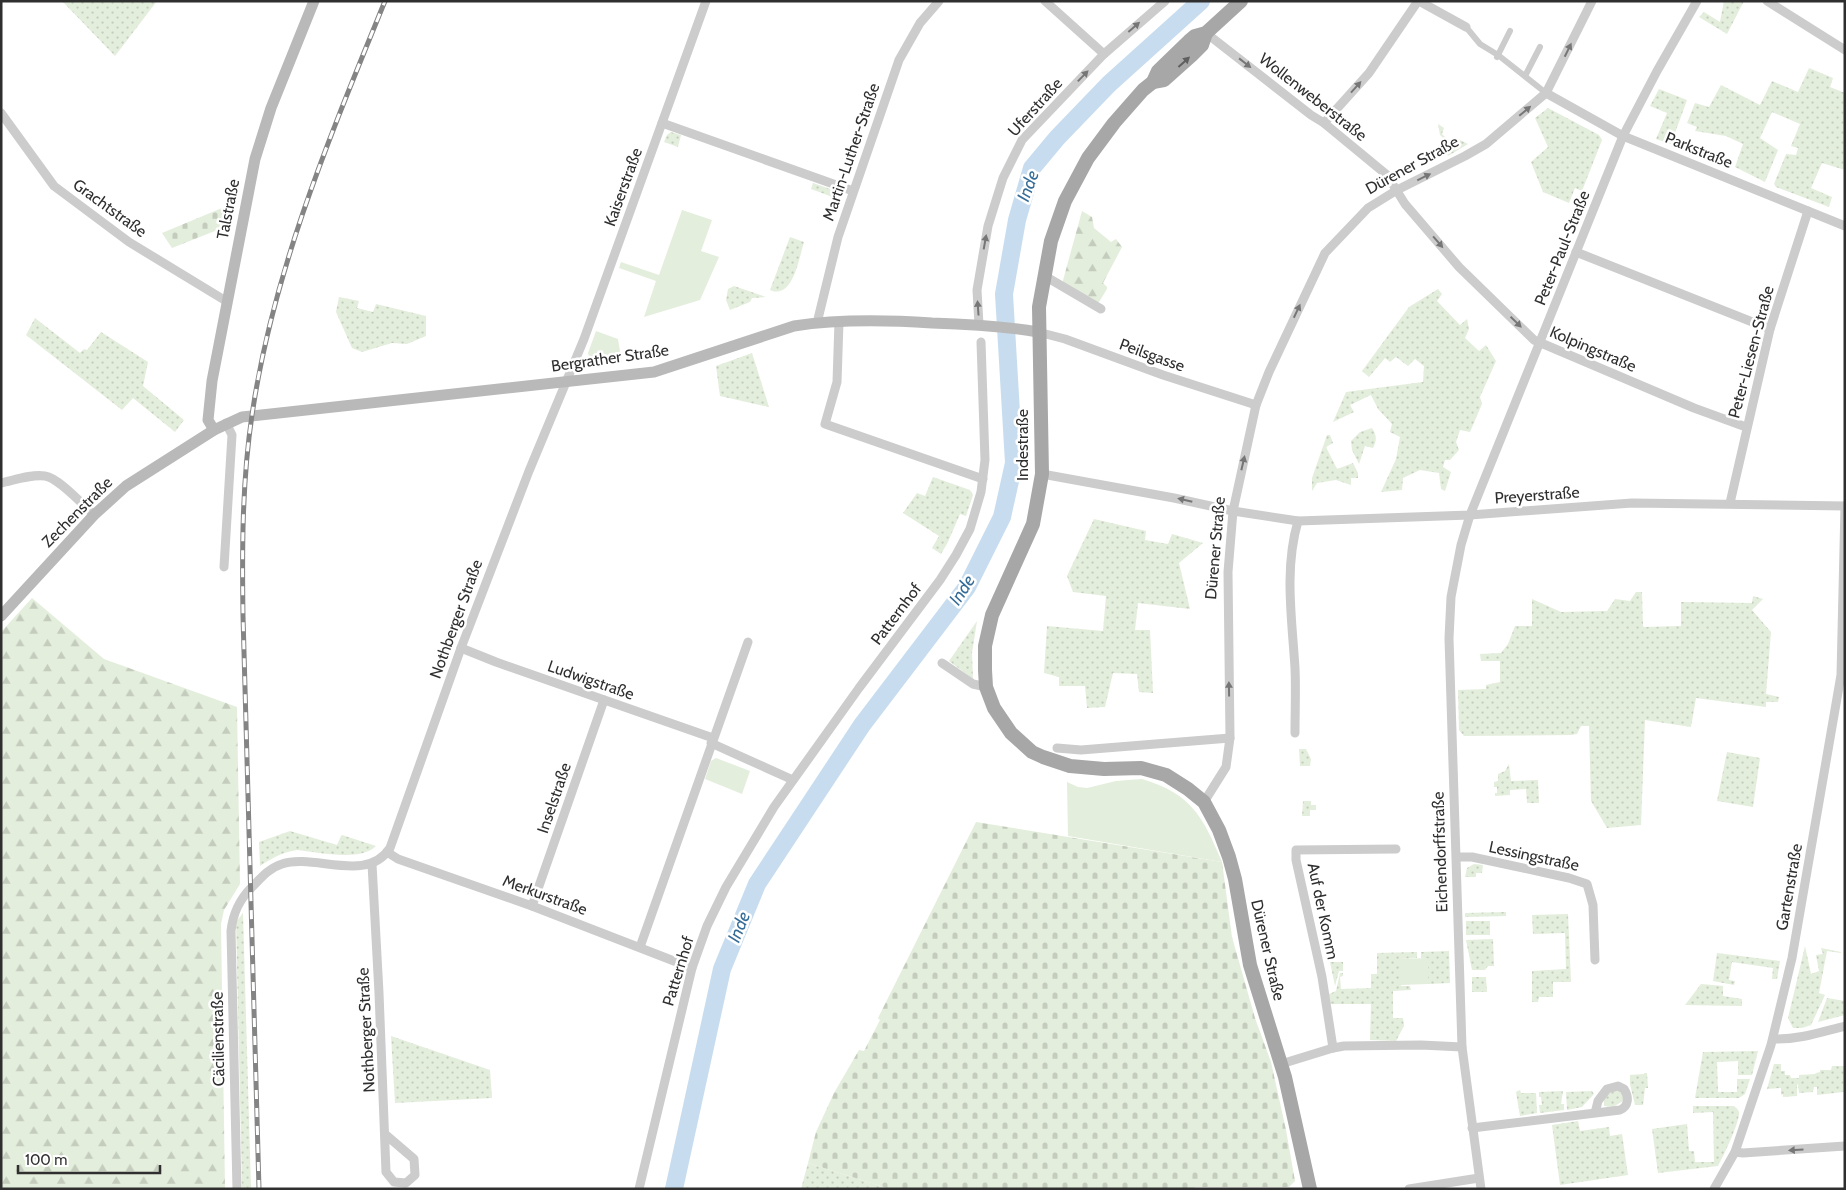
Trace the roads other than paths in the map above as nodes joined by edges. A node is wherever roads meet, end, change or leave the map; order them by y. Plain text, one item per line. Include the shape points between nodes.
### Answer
1 (314, 1) edge
2 (706, 1) edge
3 (939, 1) edge
4 (1045, 1) edge
5 (1165, 1) edge
6 (1241, 1) edge
7 (1418, 1) edge
8 (1592, 1) edge
9 (1697, 1) edge
10 (1768, 1) edge
11 (1466, 27) joint
12 (1510, 31) dead end
13 (1206, 33) junction
14 (1540, 47) dead end
15 (1845, 50) edge
16 (1104, 54) junction
17 (1497, 57) junction
18 (1525, 76) junction
19 (1546, 93) junction
20 (1, 113) edge
21 (662, 123) junction
22 (1324, 123) junction
23 (1624, 136) junction
24 (1397, 190) junction
25 (853, 191) junction
26 (1808, 211) junction
27 (1845, 226) edge
28 (1576, 252) junction
29 (1044, 275) junction
30 (226, 301) junction
31 (1101, 309) dead end
32 (839, 322) junction
33 (817, 323) junction
34 (985, 326) junction
35 (1770, 329) junction
36 (1038, 332) junction
37 (981, 342) dead end
38 (1540, 344) junction
39 (566, 382) junction
40 (1256, 406) junction
41 (226, 423) junction
42 (1746, 427) junction
43 (214, 430) junction
44 (1042, 474) junction
45 (983, 478) junction
46 (1, 483) edge
47 (1730, 503) junction
48 (1845, 506) edge
49 (1233, 511) junction
50 (1470, 514) junction
51 (94, 515) junction
52 (1298, 521) junction
53 (224, 567) dead end
54 (1, 616) edge
55 (1844, 621) edge
56 (748, 642) dead end
57 (461, 648) junction
58 (942, 663) dead end
59 (986, 687) junction
60 (604, 700) junction
61 (1295, 733) dead end
62 (1230, 738) junction
63 (712, 740) junction
64 (1057, 748) dead end
65 (793, 780) junction
66 (1204, 802) junction
67 (1396, 849) dead end
68 (387, 852) junction
69 (1457, 857) junction
70 (372, 864) junction
71 (532, 906) junction
72 (640, 947) junction
73 (1595, 960) dead end
74 (692, 968) junction
75 (1845, 1026) edge
76 (1773, 1038) junction
77 (1462, 1047) junction
78 (1334, 1048) junction
79 (1281, 1064) junction
80 (1595, 1113) dead end
81 (1472, 1128) junction
82 (386, 1135) junction
83 (1845, 1146) edge
84 (1735, 1152) junction
85 (1479, 1178) junction
86 (237, 1189) edge
87 (639, 1189) edge
88 (1310, 1189) edge
89 (1409, 1189) edge
90 (1481, 1189) edge
91 (1714, 1189) edge

1 - 30 main road, Talstraße via 271,108 255,159
2 - 21 street, Kaiserstraße
3 - 25 street, Martin-Luther-Straße via 920,23 899,60
4 - 16 street
16 -> 5 street, Uferstraße
6 - 13 main road, Indestraße
7 - 11 street
22 -> 7 street via 1369,73
19 -> 8 street, Dürener Straße
9 - 23 street, Peter-Paul-Straße via 1656,71
10 - 15 street
11 - 17 street
12 - 17 street
13 -> 22 street, Wollenweberstraße
13 - 29 main road, Indestraße via 1195,36 1158,71 1153,82 1114,123 1088,158 1069,191 1051,241
14 - 18 street
34 -> 16 street, Uferstraße via 977,302 979,281 988,226 1003,178 1022,140
17 - 18 street
18 - 19 street
19 - 23 street, Parkstraße
24 -> 19 street, Dürener Straße via 1486,144
20 - 30 street, Grachtstraße via 54,186 129,242
21 - 25 street
21 - 39 street, Kaiserstraße
22 - 24 street, Wollenweberstraße via 1387,175
23 - 26 street, Parkstraße
23 - 28 street, Peter-Paul-Straße
24 -> 38 street, Kolpingstraße via 1405,204 1459,267
40 -> 24 street, Dürener Straße via 1325,253 1368,208
25 - 33 street, Martin-Luther-Straße
26 - 27 street, Parkstraße
26 - 35 street, Peter-Liesen-Straße
28 - 35 street
28 - 38 street, Peter-Paul-Straße
29 - 31 street
29 - 36 main road, Indestraße
30 - 43 main road, Talstraße via 208,414
32 - 33 main road, Bergrather Straße
32 - 34 main road, Bergrather Straße via 899,321
32 - 45 street via 837,382 825,424
33 - 39 main road, Bergrather Straße via 794,326 660,370
34 - 36 main road, Bergrather Straße
35 - 42 street, Peter-Liesen-Straße
36 - 40 street, Peilsgasse
36 - 44 main road, Indestraße
37 - 45 street, Patternhof via 985,422
38 - 42 street, Kolpingstraße
38 - 50 street, Peter-Paul-Straße
39 - 41 main road, Bergrather Straße via 252,415
39 - 57 street, Nothberger Straße
49 -> 40 street, Dürener Straße
41 - 43 main road, Bergrather Straße
41 - 53 street via 232,435
42 - 47 street, Peter-Liesen-Straße
43 - 51 main road, Zechenstraße via 126,486
49 -> 44 street, Preyerstraße
44 - 59 main road, Indestraße via 1033,524 987,632
45 - 65 street, Patternhof via 970,529 956,555
46 - 51 street via 47,476
47 - 48 street, Preyerstraße
47 - 50 street, Preyerstraße via 1632,503
48 - 55 street, Gartenstraße
49 - 52 street, Preyerstraße
62 -> 49 street, Dürener Straße via 1228,581
50 - 52 street, Preyerstraße
50 - 69 street, Eichendorffstraße via 1451,597 1449,638
51 - 54 main road, Zechenstraße
52 - 61 street via 1290,571
55 - 76 street, Gartenstraße via 1839,684 1792,958
56 - 63 street
57 - 60 street, Ludwigstraße
57 - 68 street, Nothberger Straße
58 - 59 street via 973,684
59 - 66 main road, Indestraße via 994,708 1011,733 1032,752 1078,767 1141,768 1166,775
60 - 63 street, Ludwigstraße
60 - 71 street, Inselstraße
62 - 64 street via 1081,750
62 - 66 street, Dürener Straße via 1226,767
63 - 65 street
63 - 72 street
65 - 74 street, Patternhof via 726,887
66 - 79 main road, Dürener Straße via 1229,857 1250,965
67 - 78 street, Auf der Komm via 1296,850
68 - 70 street, Nothberger Straße
68 - 71 street, Merkurstraße via 398,859
69 - 73 street, Lessingstraße via 1472,857 1587,884 1593,905
69 - 77 street, Eichendorffstraße
70 - 82 street, Nothberger Straße
70 - 86 street, Cäcilienstraße via 282,864 268,870 237,906 231,931
71 - 72 street, Merkurstraße
72 - 74 street, Merkurstraße
74 - 87 street, Patternhof
75 - 76 street via 1789,1040
76 - 84 street, Gartenstraße
77 - 78 street via 1376,1045
77 - 81 street, Eichendorffstraße
78 - 79 street
79 - 88 main road, Dürener Straße
80 - 81 street
81 - 85 street, Eichendorffstraße
82 - 82 street, Nothberger Straße via 386,1172 394,1182 406,1183 415,1175 414,1159
83 -> 84 street
84 - 91 street, Gartenstraße
85 - 89 street
85 - 90 street, Eichendorffstraße

